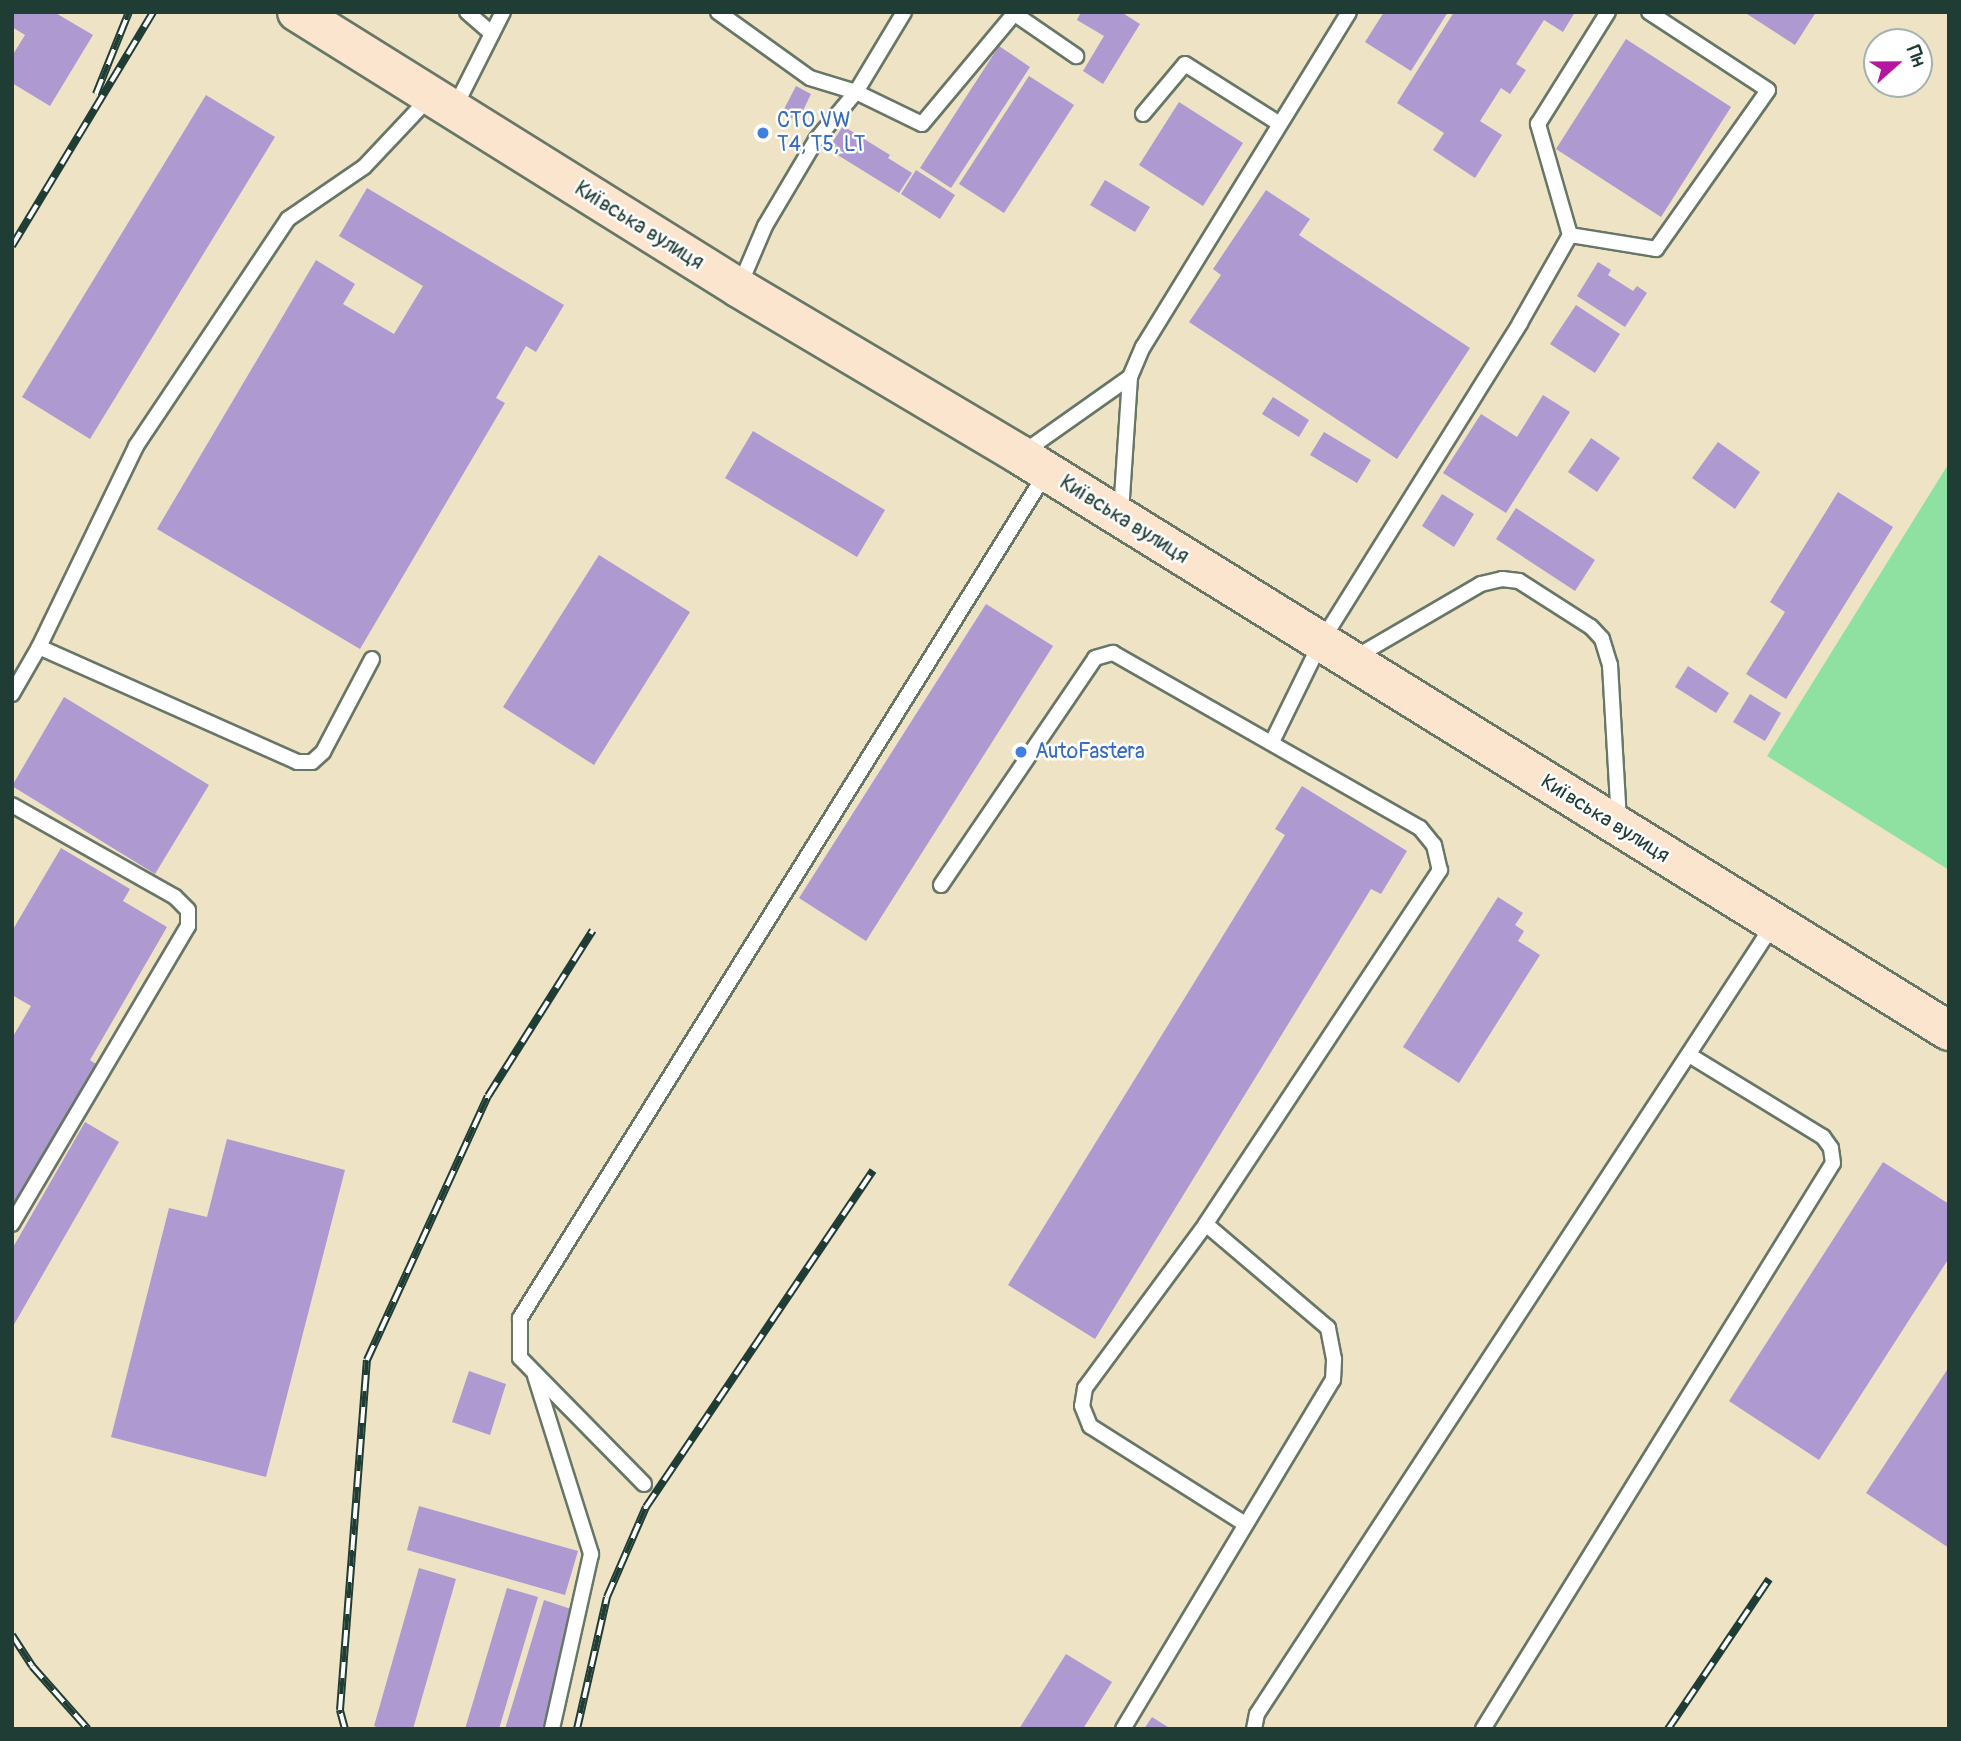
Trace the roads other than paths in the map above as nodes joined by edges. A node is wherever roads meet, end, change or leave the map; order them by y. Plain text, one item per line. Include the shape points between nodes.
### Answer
1 (297, 12) edge
2 (467, 12) edge
3 (503, 12) edge
4 (718, 12) edge
5 (904, 12) edge
6 (1349, 12) edge
7 (1608, 12) edge
8 (1649, 12) edge
9 (1013, 13) edge
10 (492, 34) junction
11 (1076, 56) dead end
12 (856, 92) junction
13 (442, 103) junction
14 (1143, 114) dead end
15 (1280, 124) junction
16 (1570, 234) junction
17 (739, 288) junction
18 (1130, 377) junction
19 (1033, 463) junction
20 (1120, 518) junction
21 (39, 647) junction
22 (1335, 651) junction
23 (372, 659) dead end
24 (12, 694) edge
25 (1272, 743) junction
26 (12, 805) edge
27 (1619, 828) junction
28 (941, 885) dead end
29 (1774, 924) junction
30 (1949, 1031) edge
31 (1689, 1055) junction
32 (12, 1224) edge
33 (1206, 1224) junction
34 (533, 1371) junction
35 (644, 1484) dead end
36 (1245, 1524) junction
37 (552, 1729) edge
38 (1123, 1729) edge
39 (1254, 1729) edge
40 (1483, 1729) edge

1 - 13 main road, Київська вулиця
2 - 10 lane
3 - 10 lane
4 - 12 lane via 810,78
5 - 12 lane
6 - 15 lane
7 - 16 lane via 1538,124
8 - 16 lane via 1768,90 1656,249
9 - 11 lane
9 - 12 lane via 922,124
10 - 13 lane
12 - 17 lane via 816,140 765,226
13 - 17 main road, Київська вулиця
13 - 21 lane via 364,167 288,219 136,446
14 - 15 lane via 1185,64
15 - 18 lane via 1143,346
16 - 22 lane
17 - 19 main road, Київська вулиця
18 - 19 lane
18 - 20 lane
19 - 20 main road, Київська вулиця
19 - 34 lane via 520,1318 520,1358
20 - 22 main road, Київська вулиця
21 - 23 lane via 297,762 312,762 323,752
21 - 24 lane
22 - 25 lane
22 - 27 main road, Київська вулиця
22 - 27 lane via 1481,584 1519,581 1591,627 1601,639 1610,665
25 - 28 lane via 1113,653 1096,658
25 - 33 lane via 1420,828 1434,845 1440,870
26 - 32 lane via 175,897 188,910 188,926
27 - 29 main road, Київська вулиця
29 - 30 main road, Київська вулиця
29 - 31 lane
31 - 39 lane via 1257,1714
31 - 40 lane via 1823,1137 1831,1148 1833,1163
33 - 36 lane via 1328,1328 1334,1359 1333,1380
33 - 36 lane via 1085,1388 1082,1406 1090,1426
34 - 35 lane
34 - 37 lane via 591,1554
36 - 38 lane

